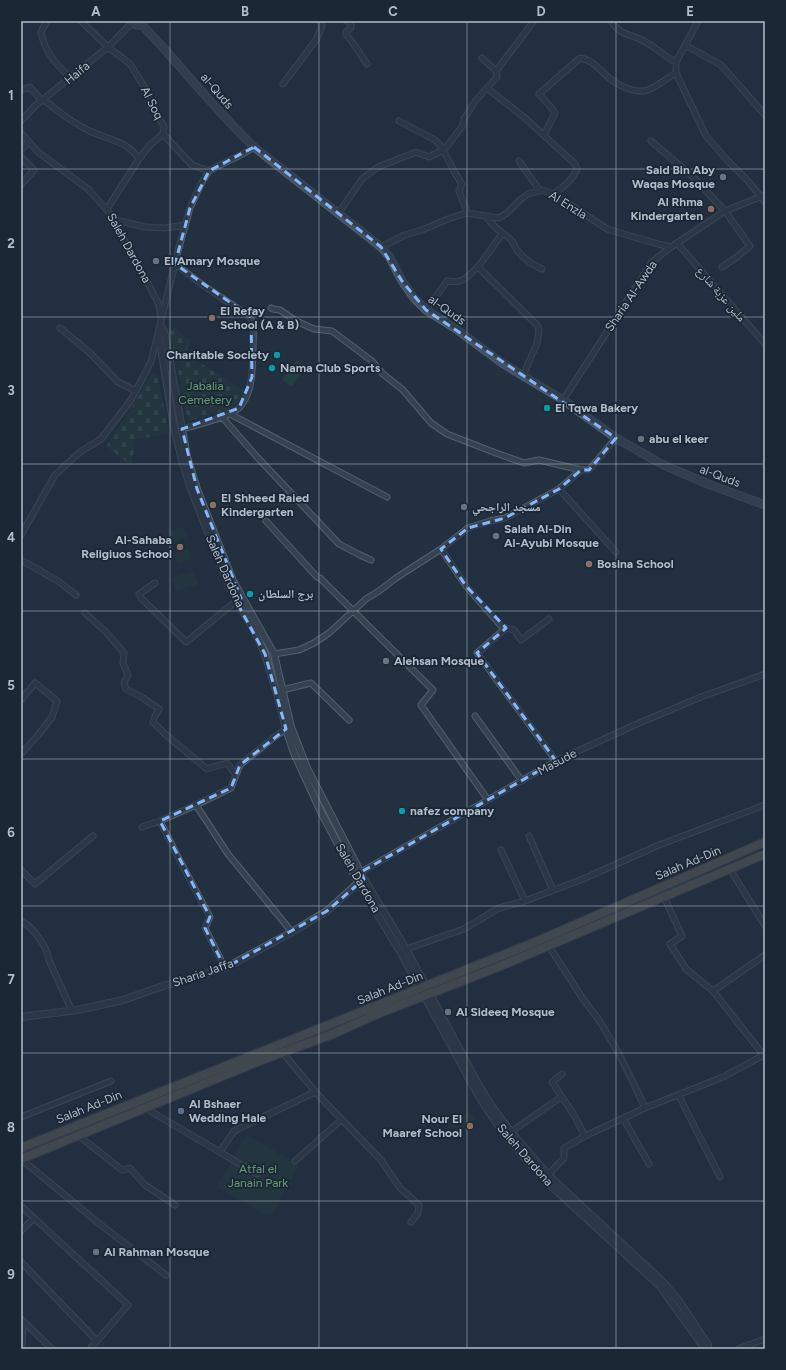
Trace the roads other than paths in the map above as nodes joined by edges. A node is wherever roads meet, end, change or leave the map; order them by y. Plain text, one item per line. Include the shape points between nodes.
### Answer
1 (44, 21) edge
2 (81, 21) edge
3 (320, 21) edge
4 (347, 21) edge
5 (534, 21) edge
6 (612, 21) edge
7 (698, 21) edge
8 (131, 22) edge
9 (142, 23) edge
10 (685, 45) junction
11 (108, 47) junction
12 (482, 58) dead end
13 (676, 62) junction
14 (367, 64) dead end
15 (496, 71) junction
16 (676, 73) junction
17 (71, 78) junction
18 (283, 84) dead end
19 (487, 88) junction
20 (21, 90) edge
21 (43, 100) junction
22 (765, 115) edge
23 (21, 121) edge
24 (399, 121) dead end
25 (21, 133) edge
26 (163, 134) junction
27 (544, 135) junction
28 (652, 141) dead end
29 (28, 142) junction
30 (254, 147) junction
31 (21, 150) edge
32 (443, 150) junction
33 (21, 157) edge
34 (139, 159) junction
35 (519, 161) dead end
36 (209, 171) junction
37 (21, 184) edge
38 (540, 190) junction
39 (554, 194) junction
40 (763, 195) edge
41 (765, 202) edge
42 (107, 209) junction
43 (725, 211) junction
44 (466, 213) junction
45 (338, 214) junction
46 (487, 217) junction
47 (116, 220) junction
48 (185, 225) junction
49 (502, 234) junction
50 (677, 243) junction
51 (381, 247) junction
52 (671, 247) junction
53 (175, 264) junction
54 (478, 267) junction
55 (722, 267) dead end
56 (542, 269) dead end
57 (271, 308) dead end
58 (426, 310) junction
59 (162, 325) junction
60 (60, 328) dead end
61 (765, 344) edge
62 (523, 376) junction
63 (136, 391) junction
64 (563, 400) junction
65 (228, 413) junction
66 (221, 416) junction
67 (182, 429) junction
68 (616, 438) junction
69 (581, 470) junction
70 (559, 489) junction
71 (387, 497) dead end
72 (765, 505) edge
73 (266, 521) dead end
74 (21, 535) edge
75 (441, 549) junction
76 (616, 552) dead end
77 (21, 560) edge
78 (371, 560) dead end
79 (155, 583) dead end
80 (76, 595) dead end
81 (239, 600) junction
82 (353, 610) junction
83 (85, 613) dead end
84 (549, 619) dead end
85 (506, 628) junction
86 (274, 654) junction
87 (765, 674) edge
88 (282, 690) junction
89 (21, 700) edge
90 (475, 716) dead end
91 (348, 720) dead end
92 (288, 728) junction
93 (21, 754) edge
94 (556, 761) junction
95 (236, 775) junction
96 (522, 781) junction
97 (488, 800) junction
98 (196, 805) junction
99 (765, 805) edge
100 (160, 821) junction
101 (142, 827) dead end
102 (93, 836) dead end
103 (529, 836) dead end
104 (765, 842) edge
105 (501, 850) dead end
106 (765, 854) edge
107 (730, 869) junction
108 (21, 870) edge
109 (361, 878) junction
110 (553, 890) junction
111 (664, 897) junction
112 (525, 901) junction
113 (21, 921) edge
114 (765, 926) edge
115 (292, 932) junction
116 (549, 946) junction
117 (406, 949) junction
118 (765, 955) edge
119 (225, 968) junction
120 (713, 991) junction
121 (424, 992) junction
122 (72, 1011) junction
123 (21, 1017) edge
124 (282, 1052) junction
125 (764, 1056) edge
126 (562, 1074) dead end
127 (110, 1081) dead end
128 (315, 1092) junction
129 (679, 1096) junction
130 (561, 1097) junction
131 (145, 1108) junction
132 (645, 1108) junction
133 (21, 1117) edge
134 (623, 1118) junction
135 (341, 1120) junction
136 (511, 1132) junction
137 (78, 1136) junction
138 (585, 1136) junction
139 (21, 1148) edge
140 (220, 1152) junction
141 (21, 1159) edge
142 (295, 1161) dead end
143 (649, 1164) dead end
144 (257, 1174) dead end
145 (548, 1176) junction
146 (720, 1177) dead end
147 (175, 1205) dead end
148 (21, 1206) edge
149 (34, 1218) junction
150 (411, 1222) dead end
151 (21, 1231) edge
152 (21, 1262) edge
153 (166, 1275) dead end
154 (22, 1320) edge
155 (765, 1339) edge
156 (97, 1341) junction
157 (22, 1349) edge
158 (52, 1349) edge
159 (90, 1349) edge
160 (705, 1349) edge
161 (708, 1349) edge
162 (738, 1349) edge

1 - 17 street via 46,23 41,32 46,49
2 - 11 street, Al Soq
3 - 18 street via 322,26 316,40
4 - 14 street via 351,28 346,34
5 - 15 street
6 - 13 street via 616,29 641,40
7 - 10 street
8 - 9 main road via 135,25
8 - 11 street, Haifa
9 - 30 main road, al-Quds via 236,131
10 - 13 street
10 - 22 street via 721,65
11 - 17 street, Haifa
11 - 26 street, Al Soq via 130,64 138,76 151,106 164,126
12 - 15 street
13 - 16 street
15 - 19 street via 497,77
16 - 27 street via 652,88 634,90 613,82 597,66 587,59 580,58 539,94 555,113
16 - 40 street via 706,136
17 - 21 street, Haifa
19 - 27 street
19 - 32 street via 464,119 464,125
20 - 21 street via 30,87
21 - 23 street, Haifa
21 - 34 street via 65,117 92,132 126,145
24 - 32 street via 435,140
25 - 29 street, Saleh Dardona
26 - 34 street
26 - 36 street, Al Soq via 192,164
27 - 39 street via 577,168 570,180
28 - 43 street via 692,176
29 - 31 street
29 - 42 street, Saleh Dardona via 88,189
30 - 36 street via 244,155
30 - 45 main road, al-Quds
32 - 44 street via 462,184 459,191
32 - 45 street via 430,157 416,152 378,167 362,179
33 - 37 street via 34,170
34 - 42 street
35 - 38 street
36 - 48 street via 190,208
38 - 39 street, Al Enzla
38 - 46 street, Al Enzla via 528,194 499,218
39 - 52 street, Al Enzla via 607,229
40 - 41 street
40 - 43 street, Sharia Al-Awda
42 - 47 street, Saleh Dardona
43 - 50 street, Sharia Al-Awda
43 - 55 street via 750,246
44 - 46 street, Al Enzla
44 - 51 street, Al Enzla
45 - 51 main road, al-Quds
46 - 49 street via 490,224
47 - 48 street via 144,227 165,228
47 - 59 street, Saleh Dardona via 150,287
48 - 53 street
49 - 54 street
49 - 56 street via 513,242 523,258
50 - 52 street, Sharia Al-Awda
50 - 61 street, ملين عزبة شارع
51 - 58 main road, al-Quds via 389,256 402,282
52 - 64 street, Sharia Al-Awda via 652,262
53 - 59 street
53 - 65 street via 251,318 252,378 239,408
54 - 58 street via 459,281 448,280
54 - 62 street via 537,325 537,343
57 - 69 street via 280,310 314,330 332,331 372,361 403,390 431,423 447,434 524,463 539,460
58 - 62 main road, al-Quds
59 - 63 street via 151,362
59 - 67 street, Saleh Dardona
59 - 81 street, Saleh Dardona via 159,336 182,460 223,572
60 - 63 street via 89,352 118,382
62 - 64 main road, al-Quds
63 - 74 street via 101,439 80,452 55,475
64 - 68 main road, al-Quds
65 - 66 street
65 - 71 street
66 - 67 street
66 - 78 street via 339,544
67 - 81 street, Saleh Dardona via 187,457
68 - 69 street via 589,470
68 - 72 main road, al-Quds via 668,467
69 - 70 street
70 - 75 street via 505,518 468,528
70 - 76 street
73 - 82 street via 317,577
75 - 82 street
75 - 85 street via 466,586 502,627
77 - 80 street via 58,581
79 - 81 street via 139,594 186,642
81 - 86 street, Saleh Dardona
81 - 92 street, Saleh Dardona via 265,654
82 - 86 street via 329,633 314,643 299,650
82 - 97 street via 433,690 421,705
83 - 95 street via 124,653 123,663 128,675 124,683 126,689 159,709 153,722 207,770 227,763
84 - 85 street via 521,640 514,630
85 - 94 street via 477,653
86 - 88 street, Saleh Dardona
87 - 94 street, Masude via 701,697
88 - 91 street via 312,683
88 - 92 street, Saleh Dardona
89 - 93 street via 35,683 57,701 52,717
90 - 96 street
92 - 95 street via 240,766
92 - 109 street, Saleh Dardona
92 - 109 street, Saleh Dardona via 296,758 322,814
94 - 96 street, Masude
95 - 98 street via 231,788
96 - 97 street, Masude
97 - 109 street, Masude
98 - 100 street
98 - 115 street via 228,854
99 - 110 street via 659,845
100 - 101 street
100 - 119 street via 210,917 205,928
102 - 108 street via 35,884
103 - 110 street
104 - 121 highway, Salah Ad-Din
105 - 112 street
106 - 107 highway, Salah Ad-Din
107 - 111 highway, Salah Ad-Din
107 - 114 street
109 - 115 street, Sharia Jaffa via 328,911
109 - 117 street, Saleh Dardona
109 - 121 street, Saleh Dardona
110 - 112 street
111 - 116 highway, Salah Ad-Din
111 - 120 street via 682,936 670,944 686,968
112 - 117 street via 499,908 464,928
113 - 122 street via 32,929 44,945 48,960
115 - 119 street, Sharia Jaffa
116 - 121 highway, Salah Ad-Din
116 - 132 street via 582,999 599,1020
117 - 121 street, Saleh Dardona
118 - 120 street
119 - 122 street, Sharia Jaffa via 123,1000
120 - 125 street
121 - 124 highway, Salah Ad-Din via 333,1034
121 - 136 street, Saleh Dardona via 493,1108
121 - 139 highway, Salah Ad-Din via 139,1100
121 - 160 street, Saleh Dardona via 485,1106 505,1135 548,1182 659,1285
122 - 123 street, Sharia Jaffa
124 - 128 street
124 - 131 highway, Salah Ad-Din
125 - 129 street
126 - 130 street via 552,1082
127 - 133 street
128 - 135 street
128 - 140 street via 234,1132
129 - 132 street
129 - 146 street
130 - 136 street
130 - 138 street
131 - 137 highway, Salah Ad-Din
131 - 140 street
132 - 134 street
134 - 138 street
134 - 143 street
135 - 142 street
135 - 150 street via 381,1160 400,1188 419,1205 418,1213
136 - 145 street, Saleh Dardona
137 - 141 highway, Salah Ad-Din
137 - 147 street via 122,1170 130,1168 145,1185
138 - 145 street via 564,1148 564,1158
140 - 144 street
141 - 153 street
145 - 161 street, Saleh Dardona via 663,1282 686,1312 708,1345
148 - 149 street
149 - 151 street
149 - 156 street via 128,1305
152 - 156 street
154 - 157 street
154 - 158 street
155 - 162 street
156 - 159 street

